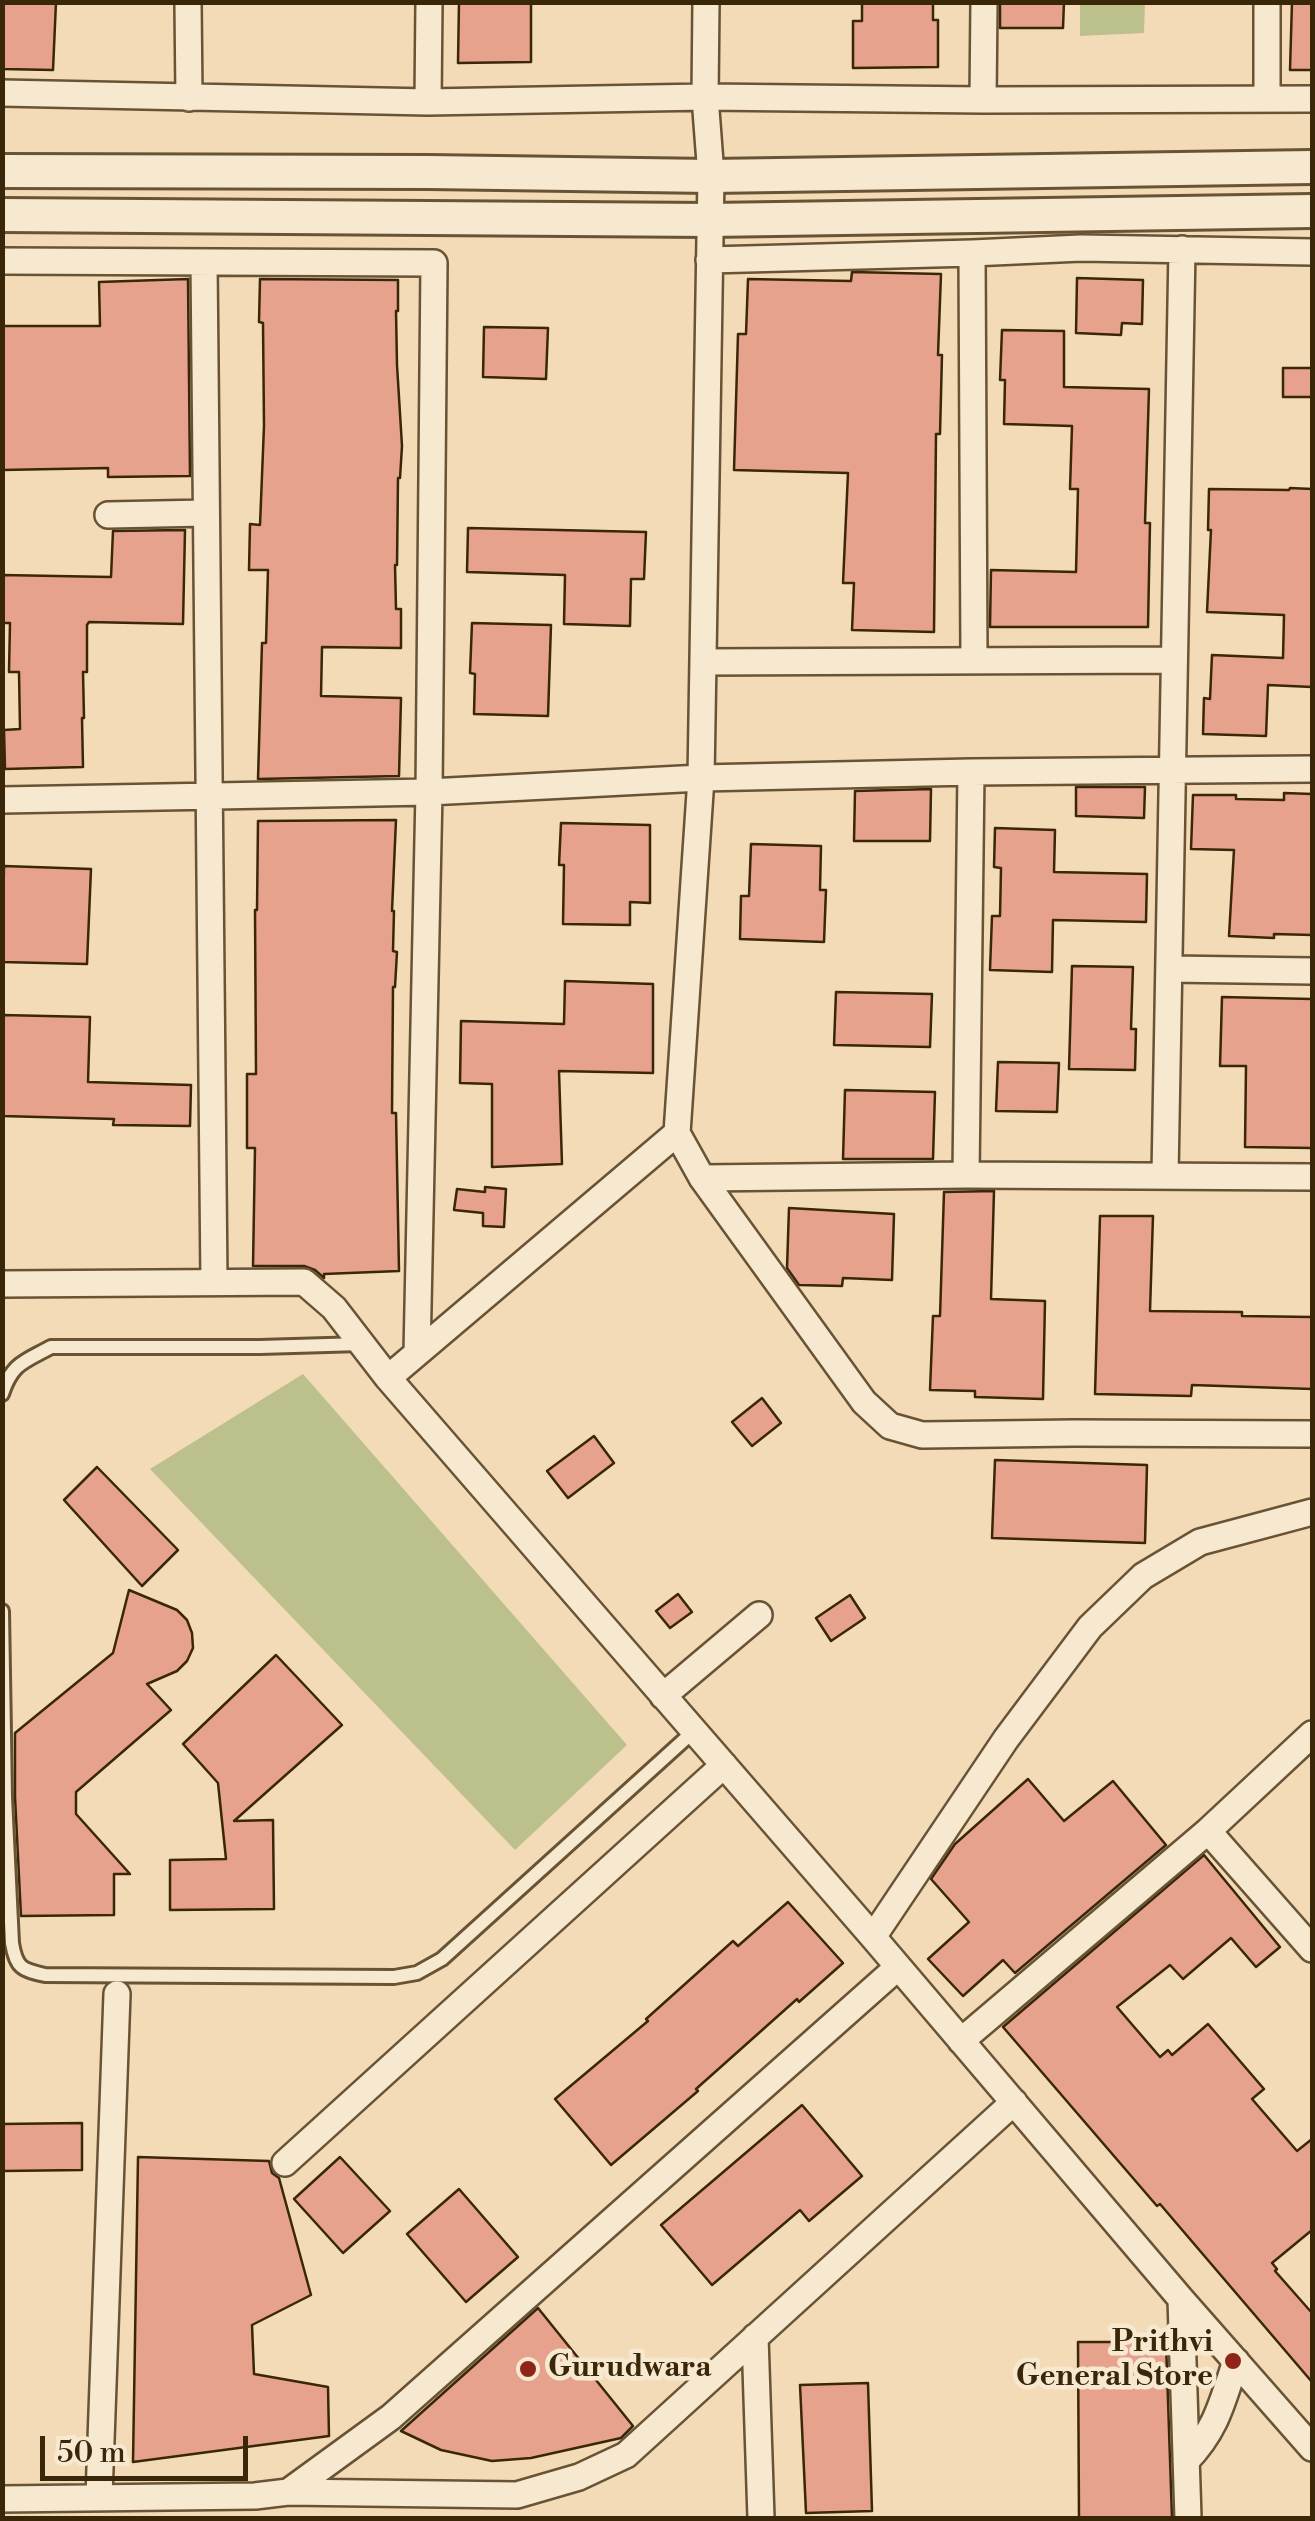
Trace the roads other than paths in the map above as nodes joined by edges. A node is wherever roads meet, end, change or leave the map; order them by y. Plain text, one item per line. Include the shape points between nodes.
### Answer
1 (188, 2) edge
2 (429, 2) edge
3 (706, 2) edge
4 (984, 2) edge
5 (1266, 2) edge
6 (2, 94) edge
7 (705, 96) junction
8 (189, 98) junction
9 (1267, 98) junction
10 (1312, 99) edge
11 (984, 100) junction
12 (428, 102) junction
13 (1312, 166) edge
14 (2, 172) edge
15 (711, 176) junction
16 (1312, 211) edge
17 (2, 215) edge
18 (710, 220) junction
19 (1182, 249) junction
20 (1312, 252) edge
21 (972, 253) junction
22 (708, 260) junction
23 (2, 261) edge
24 (204, 262) junction
25 (206, 513) junction
26 (108, 515) dead end
27 (1174, 660) junction
28 (974, 661) junction
29 (702, 662) junction
30 (1312, 769) edge
31 (1172, 770) junction
32 (971, 772) junction
33 (701, 778) junction
34 (429, 792) junction
35 (209, 796) junction
36 (2, 800) edge
37 (1169, 969) junction
38 (1312, 971) edge
39 (677, 1133) junction
40 (966, 1175) junction
41 (1165, 1175) junction
42 (1312, 1177) edge
43 (702, 1178) junction
44 (214, 1282) junction
45 (2, 1284) edge
46 (361, 1344) junction
47 (417, 1353) junction
48 (388, 1378) junction
49 (2, 1394) edge
50 (1312, 1434) edge
51 (1312, 1512) edge
52 (2, 1611) edge
53 (759, 1614) dead end
54 (663, 1696) junction
55 (694, 1731) junction
56 (1312, 1734) edge
57 (724, 1765) junction
58 (1208, 1831) junction
59 (873, 1937) junction
60 (1312, 1949) edge
61 (898, 1967) junction
62 (117, 1985) junction
63 (962, 2041) junction
64 (1014, 2102) junction
65 (285, 2163) dead end
66 (1181, 2299) junction
67 (755, 2337) junction
68 (1236, 2361) junction
69 (1312, 2448) edge
70 (1186, 2461) junction
71 (288, 2492) junction
72 (99, 2496) junction
73 (2, 2499) edge
74 (254, 2507) edge
75 (518, 2507) edge
76 (761, 2518) edge
77 (1188, 2518) edge

1 - 8 street
2 - 12 street
3 - 7 street
4 - 11 street
5 - 9 street
6 - 8 street
7 - 11 street
7 - 12 street
7 - 15 street
8 - 12 street
9 - 10 street
9 - 11 street
13 - 15 street
14 - 15 street
15 - 18 street
16 - 18 street
17 - 18 street
18 - 22 street
19 - 20 street
19 - 21 street
19 - 27 street
21 - 22 street
21 - 28 street
22 - 29 street
23 - 24 street
24 - 25 street
24 - 34 street via 434,263
25 - 26 street
25 - 35 street
27 - 28 street
27 - 31 street
28 - 29 street
29 - 33 street
30 - 31 street
31 - 32 street
31 - 37 street
32 - 33 street
32 - 40 street
33 - 34 street
33 - 39 street
34 - 35 street
34 - 47 street
35 - 36 street
35 - 44 street
37 - 38 street
37 - 41 street
39 - 43 street
39 - 47 street
40 - 41 street
40 - 43 street
41 - 42 street
43 - 50 street via 864,1402 890,1426 922,1435
44 - 45 street
44 - 46 street via 304,1282
46 - 48 street
46 - 49 lane via 51,1348 9,1374
47 - 48 street
48 - 54 street
51 - 59 street via 1200,1542 1143,1576 1090,1627
52 - 62 lane via 15,1959 24,1970
53 - 54 street
54 - 55 street
55 - 57 street
55 - 62 lane via 442,1959 417,1973
56 - 58 street
57 - 59 street
57 - 65 street
58 - 60 street
58 - 63 street
59 - 61 street
61 - 63 street
61 - 71 street via 391,2417
62 - 72 street
63 - 64 street
64 - 66 street
64 - 67 street
66 - 68 street
66 - 70 street
67 - 75 street via 626,2455
67 - 76 street
68 - 69 street
68 - 70 street via 1206,2441
70 - 77 street
71 - 74 street
71 - 75 street
72 - 73 street
72 - 74 street

